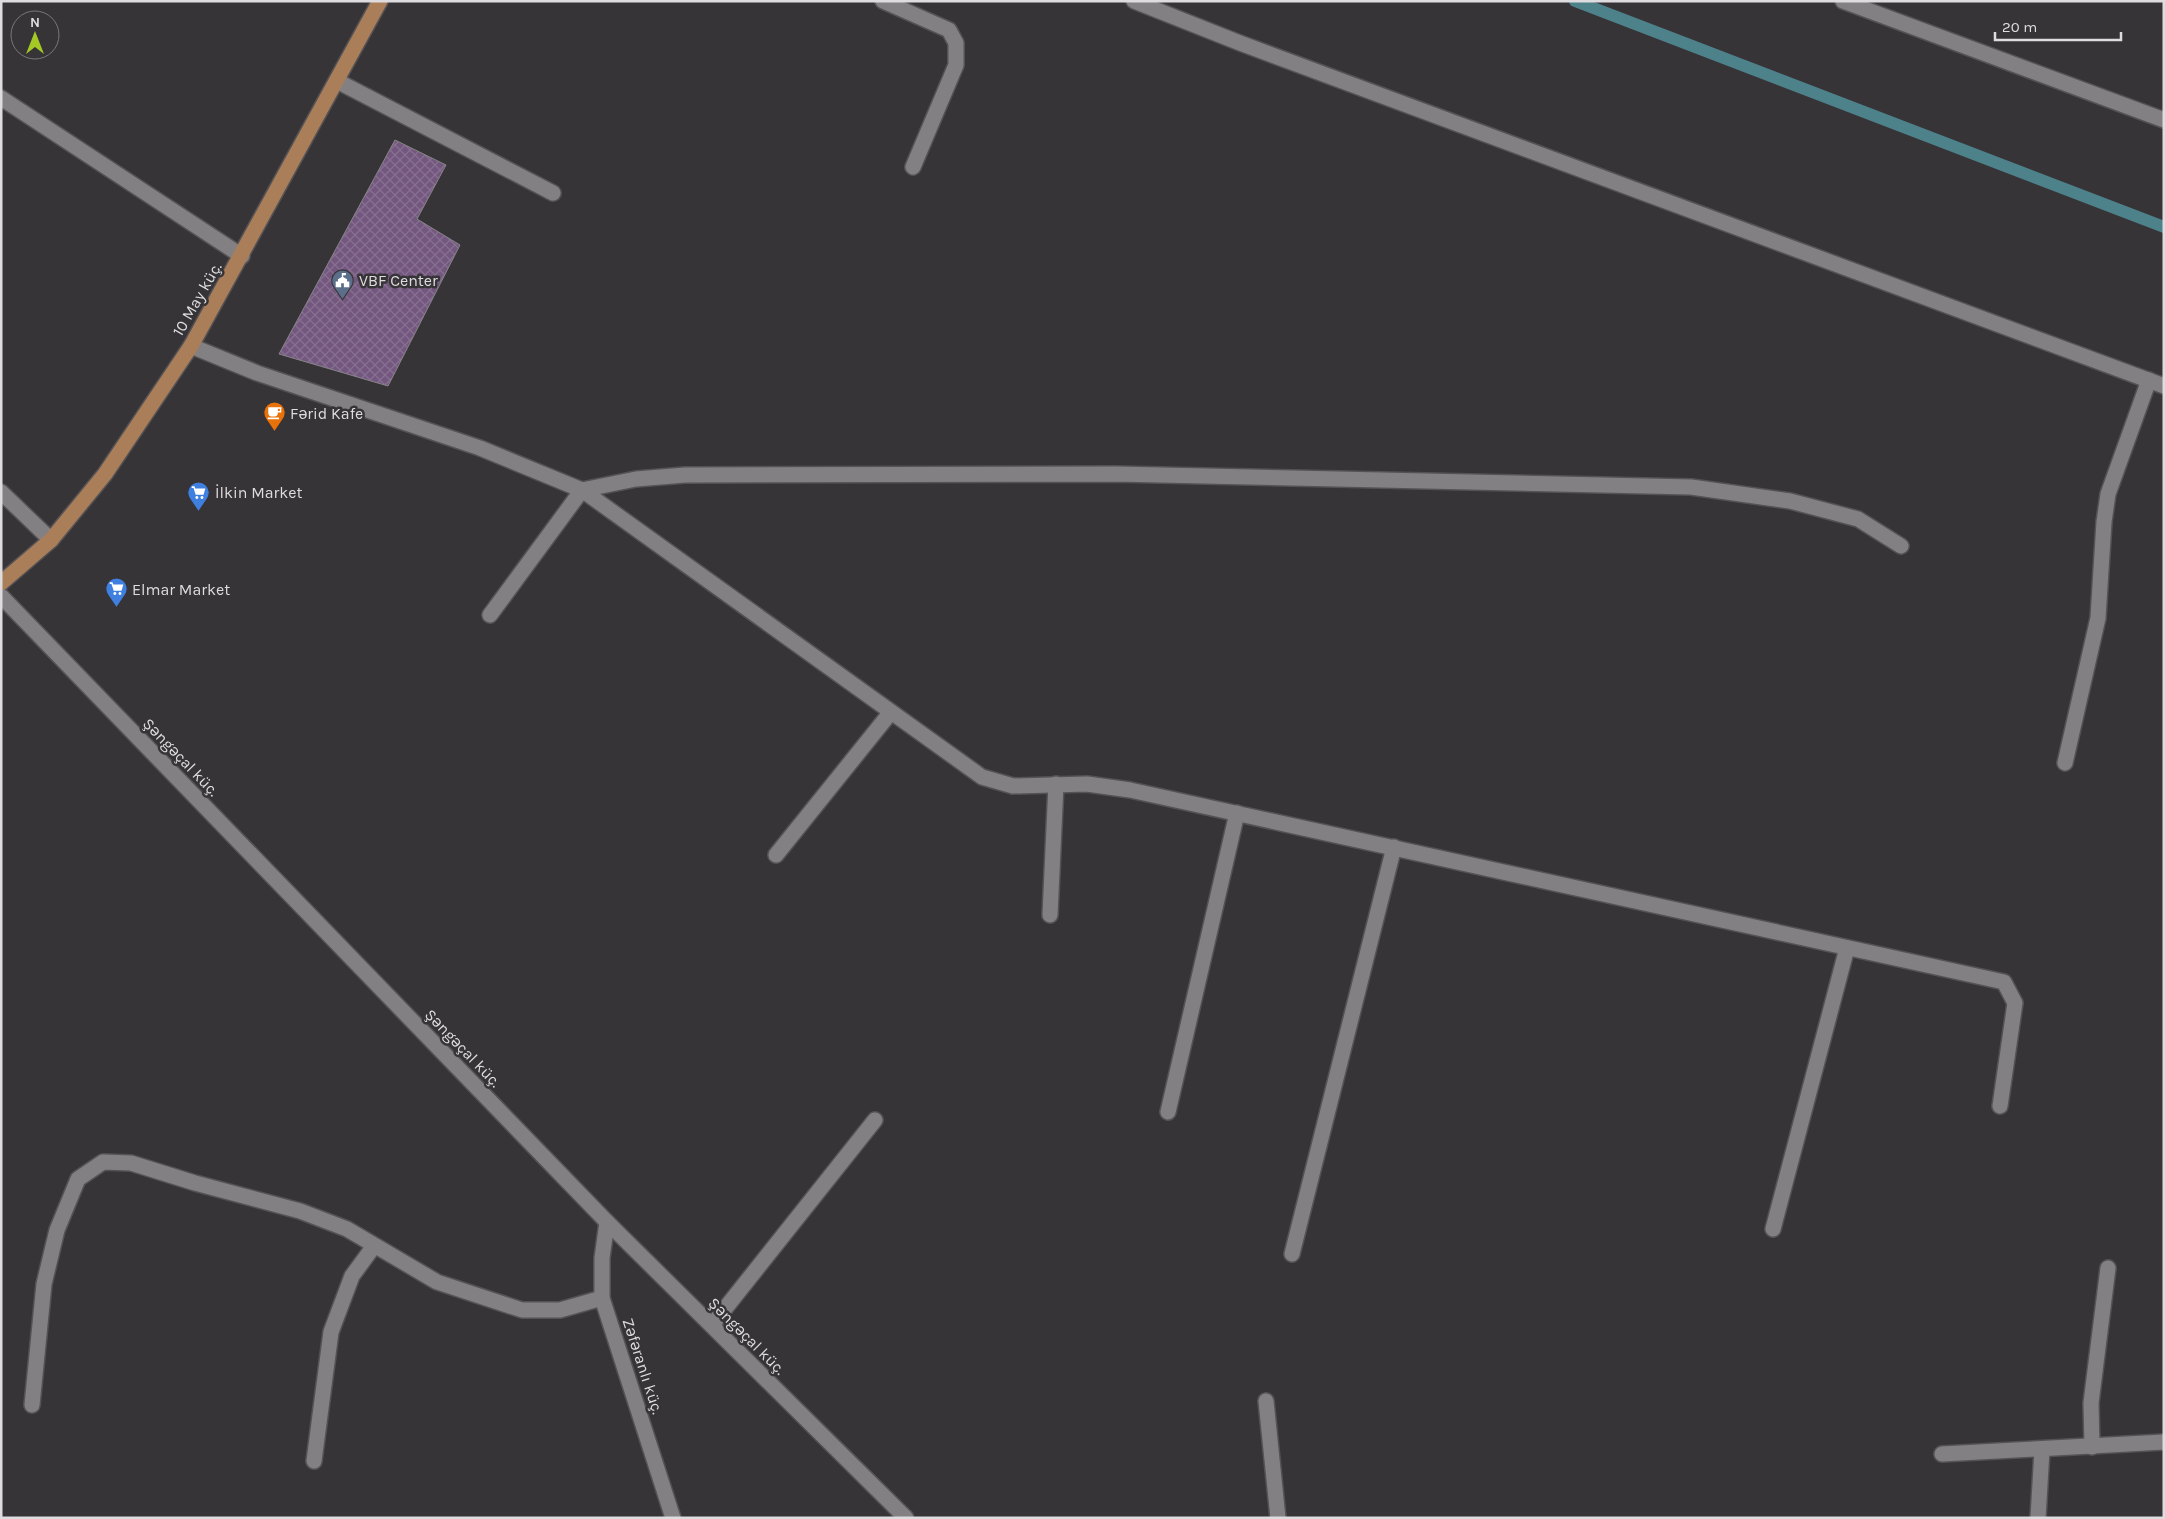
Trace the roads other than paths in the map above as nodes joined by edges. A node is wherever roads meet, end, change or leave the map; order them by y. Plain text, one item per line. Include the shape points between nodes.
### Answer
1 (380, 1) edge
2 (883, 1) edge
3 (1134, 1) edge
4 (1843, 1) edge
5 (337, 81) junction
6 (1, 98) edge
7 (2164, 120) edge
8 (913, 167) dead end
9 (553, 193) dead end
10 (242, 256) junction
11 (191, 346) junction
12 (2149, 380) junction
13 (2164, 386) edge
14 (582, 490) junction
15 (1, 492) edge
16 (51, 540) junction
17 (1901, 546) dead end
18 (1, 583) edge
19 (1, 596) edge
20 (490, 615) dead end
21 (891, 712) junction
22 (2065, 762) dead end
23 (1056, 784) junction
24 (1237, 813) junction
25 (1394, 847) junction
26 (776, 855) dead end
27 (1050, 915) dead end
28 (1847, 948) junction
29 (2000, 1106) dead end
30 (1168, 1112) dead end
31 (875, 1120) dead end
32 (607, 1222) junction
33 (1773, 1230) dead end
34 (374, 1246) junction
35 (1292, 1254) dead end
36 (2108, 1268) dead end
37 (602, 1298) junction
38 (712, 1325) junction
39 (1266, 1401) dead end
40 (32, 1405) dead end
41 (2164, 1442) edge
42 (2092, 1447) junction
43 (2042, 1450) junction
44 (1942, 1454) dead end
45 (314, 1461) dead end
46 (673, 1518) edge
47 (906, 1518) edge
48 (1278, 1518) edge
49 (2038, 1518) edge

1 - 5 main road, 10 May küç.
2 - 8 street via 949,30 956,43 956,64
3 - 12 street
4 - 7 street
5 - 9 street
5 - 10 main road, 10 May küç.
6 - 10 street
10 - 11 main road, 10 May küç.
11 - 14 street via 257,373 480,448
11 - 16 main road, 10 May küç. via 105,474
12 - 13 street
12 - 22 street via 2108,494 2098,618
14 - 17 street via 636,479 685,475 1116,474 1691,487 1790,500 1858,519
14 - 20 street
14 - 21 street
15 - 16 street
16 - 18 main road, 10 May küç.
19 - 32 street, Şəngəçal küç.
21 - 23 street via 982,777 1013,786
21 - 26 street
23 - 24 street via 1130,790
23 - 27 street
24 - 25 street
24 - 30 street
25 - 28 street
25 - 35 street
28 - 29 street via 2004,982 2015,1003
28 - 33 street
31 - 38 street
32 - 37 street, Zəfəranlı küç. via 602,1258
32 - 38 street, Şəngəçal küç.
34 - 37 street via 436,1282 522,1310 560,1310
34 - 40 street via 347,1229 300,1211 132,1163 103,1162 78,1180 57,1230 44,1284
34 - 45 street via 352,1276 330,1332
36 - 42 street via 2091,1403
37 - 46 street, Zəfəranlı küç.
38 - 47 street, Şəngəçal küç.
39 - 48 street
41 - 42 street
42 - 43 street
43 - 44 street
43 - 49 street

